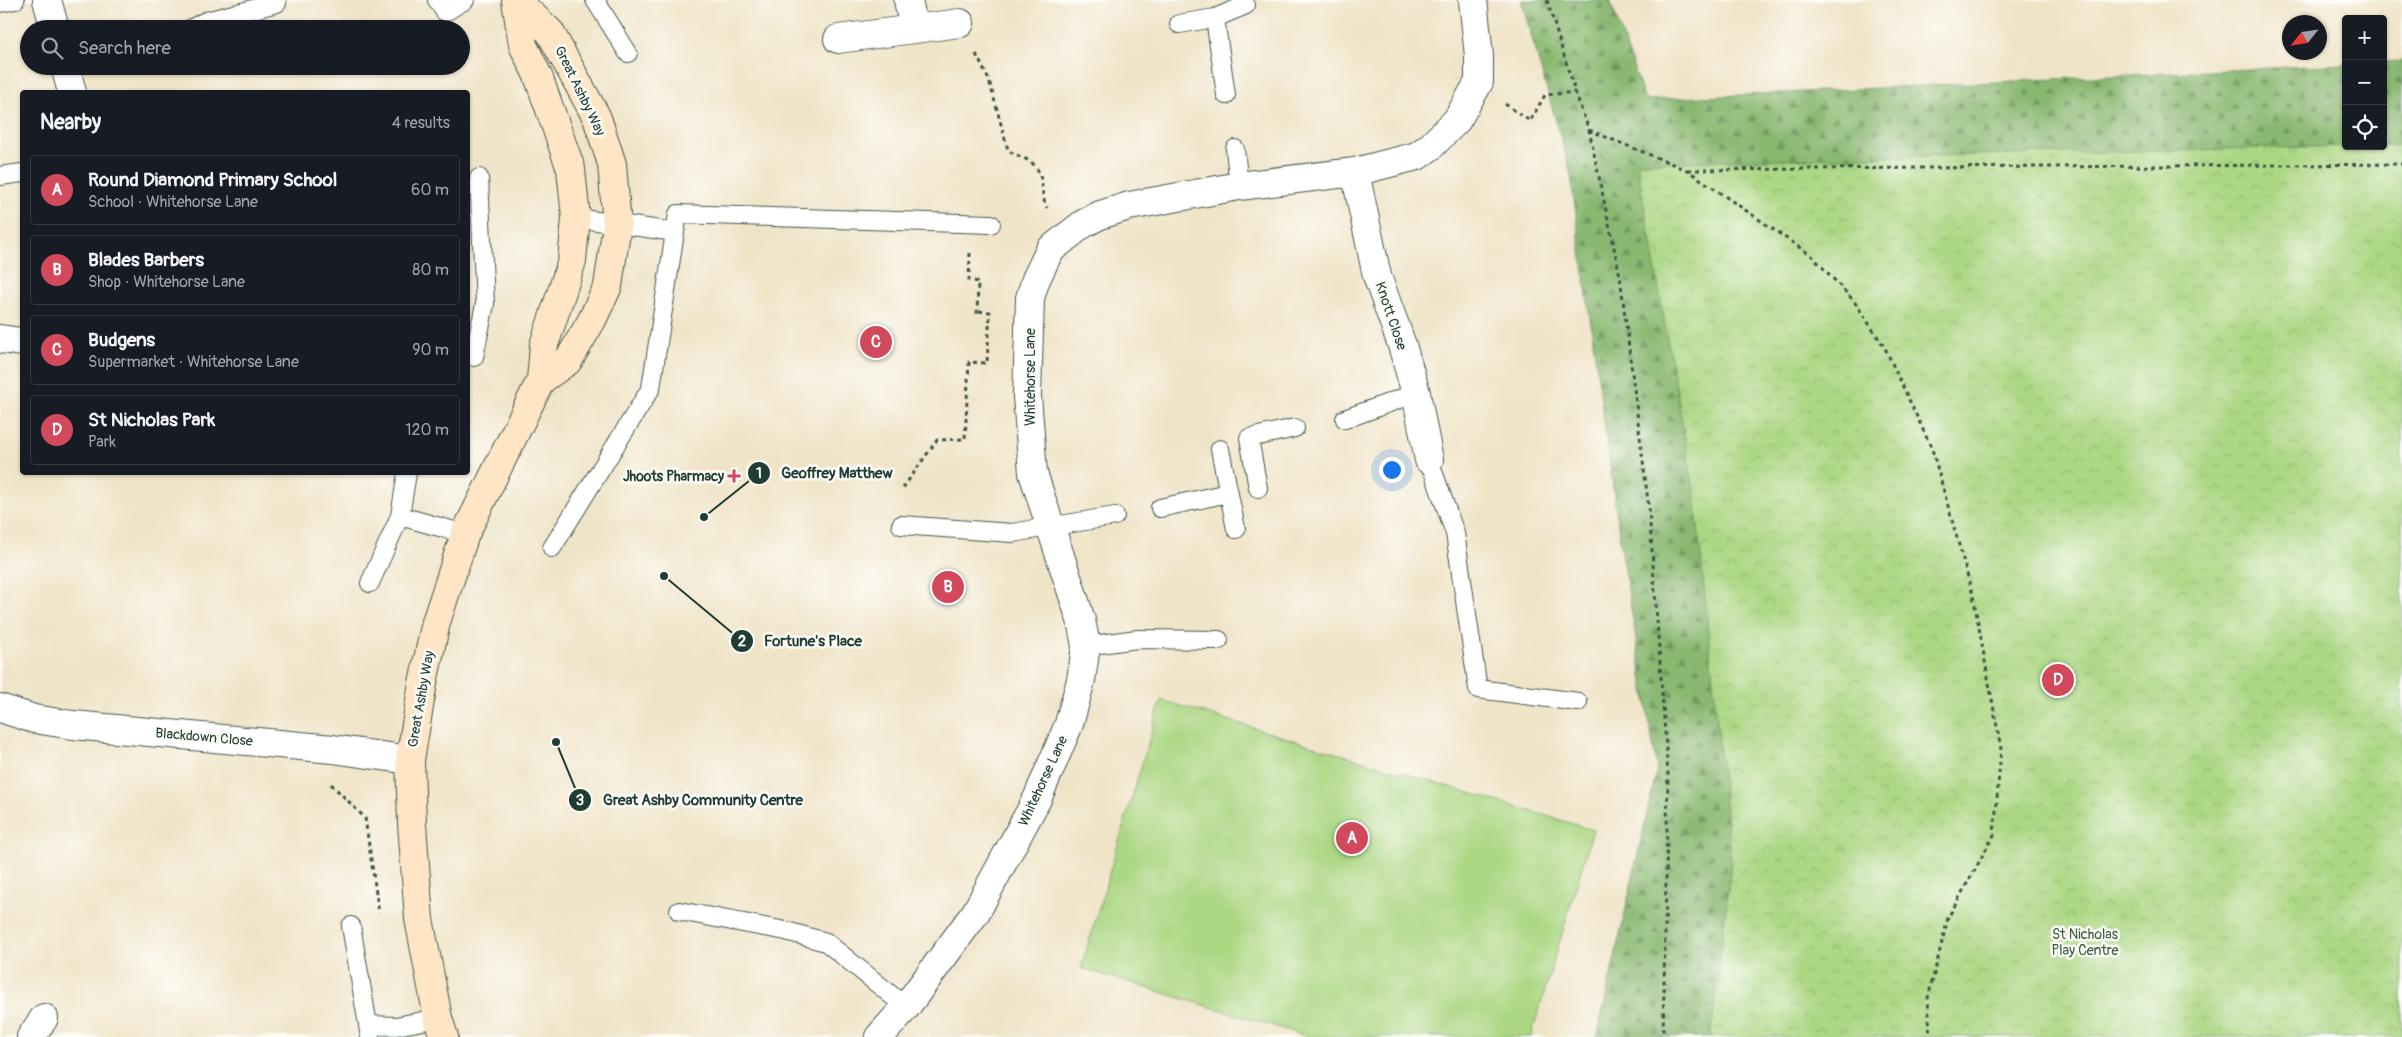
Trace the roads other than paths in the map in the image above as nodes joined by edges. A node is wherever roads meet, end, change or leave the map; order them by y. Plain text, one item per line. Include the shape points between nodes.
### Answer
1 (15, 0) edge
2 (47, 0) edge
3 (437, 0) edge
4 (465, 0) edge
5 (516, 0) edge
6 (594, 0) edge
7 (908, 0) edge
8 (1472, 0) edge
9 (0, 3) edge
10 (277, 3) dead end
11 (1246, 5) dead end
12 (1215, 18) junction
13 (53, 20) edge
14 (210, 20) edge
15 (960, 23) road end
16 (1179, 24) dead end
17 (914, 29) junction
18 (838, 39) dead end
19 (628, 53) dead end
20 (67, 75) edge
21 (71, 90) edge
22 (1226, 95) dead end
23 (1235, 149) dead end
24 (1354, 172) junction
25 (20, 173) edge
26 (0, 176) edge
27 (479, 178) dead end
28 (1239, 186) junction
29 (576, 218) junction
30 (992, 224) dead end
31 (617, 225) junction
32 (675, 232) junction
33 (476, 305) edge
34 (0, 339) edge
35 (20, 342) edge
36 (474, 356) dead end
37 (541, 380) junction
38 (1416, 392) junction
39 (1345, 419) dead end
40 (1295, 428) dead end
41 (1220, 450) dead end
42 (1428, 460) joint
43 (407, 475) edge
44 (1258, 488) dead end
45 (1228, 493) junction
46 (1160, 508) dead end
47 (400, 516) junction
48 (1115, 516) dead end
49 (902, 524) dead end
50 (1050, 528) junction
51 (1236, 529) dead end
52 (465, 534) junction
53 (552, 548) dead end
54 (370, 583) dead end
55 (1219, 640) dead end
56 (1086, 646) junction
57 (1578, 702) dead end
58 (0, 708) edge
59 (410, 760) junction
60 (679, 911) dead end
61 (351, 926) dead end
62 (906, 1007) junction
63 (441, 1027) edge
64 (370, 1031) edge
65 (879, 1037) edge

1 - 9 lane
2 - 13 street
3 - 4 lane via 445,12
5 - 29 street, Great Ashby Way via 523,45 538,76 572,169
5 - 31 street, Great Ashby Way via 550,32 597,118 612,164
6 - 19 lane
7 - 17 street
8 - 24 street, Whitehorse Lane via 1479,56 1478,82 1457,120 1417,156
10 - 14 lane
11 - 12 lane
12 - 16 lane
12 - 22 lane
15 - 17 street
17 - 18 street
20 - 21 street
23 - 28 lane
24 - 28 street, Whitehorse Lane
24 - 38 street, Knott Close via 1377,276
25 - 26 lane
27 - 33 lane
28 - 50 street, Whitehorse Lane via 1107,212 1062,240 1050,250 1042,264 1030,298 1027,396 1033,473
29 - 31 lane
29 - 37 street, Great Ashby Way via 572,261 544,345
30 - 32 lane via 678,214
31 - 32 lane
31 - 37 street, Great Ashby Way via 608,286 592,320 568,362
32 - 53 lane via 651,388
33 - 36 lane
34 - 35 street
37 - 52 street, Great Ashby Way
38 - 39 lane
38 - 42 street, Knott Close
40 - 44 lane via 1249,438
41 - 45 lane
42 - 57 lane via 1455,533 1478,689
43 - 47 lane
45 - 46 lane
45 - 51 lane
47 - 52 lane
47 - 54 lane
48 - 50 lane
49 - 50 lane via 1012,533
50 - 56 street, Whitehorse Lane via 1069,577
52 - 59 street, Great Ashby Way via 436,622
55 - 56 lane via 1137,639
56 - 62 street, Whitehorse Lane via 1069,724 1037,799 976,912
58 - 59 street, Blackdown Close via 34,719 73,726 333,749
59 - 63 street, Great Ashby Way via 420,919
60 - 62 lane via 786,931 826,942
61 - 64 lane
62 - 65 street, Whitehorse Lane
63 - 64 lane via 396,1026

